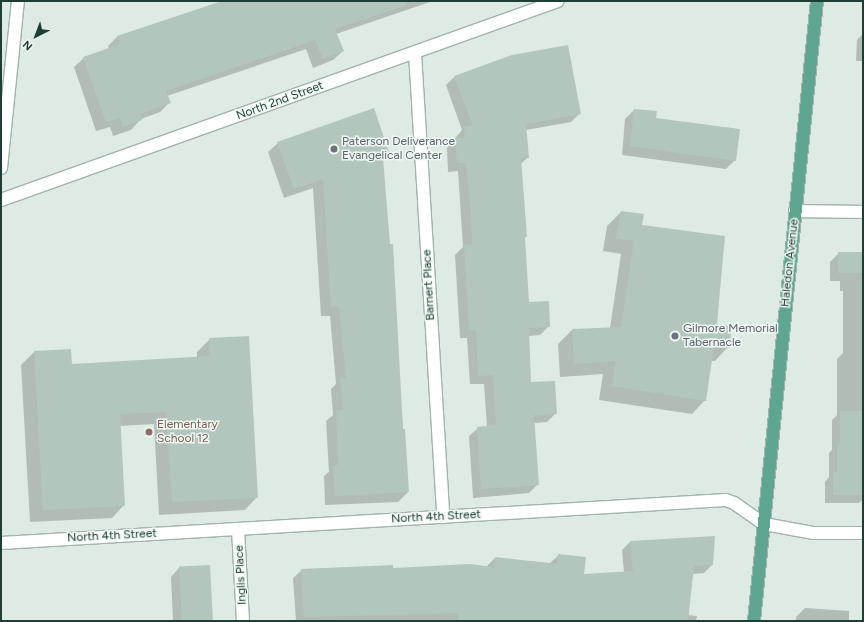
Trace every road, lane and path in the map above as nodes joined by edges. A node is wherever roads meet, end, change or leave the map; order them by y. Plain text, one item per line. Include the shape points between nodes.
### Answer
1 (18, 1) edge
2 (558, 1) edge
3 (817, 1) edge
4 (415, 53) junction
5 (1, 168) edge
6 (1, 200) edge
7 (795, 211) junction
8 (863, 212) edge
9 (443, 517) junction
10 (764, 524) junction
11 (238, 528) junction
12 (863, 533) edge
13 (1, 543) edge
14 (243, 621) edge
15 (754, 621) edge

1 - 5 street
2 - 4 street, North 2nd Street
3 - 7 main road, Haledon Avenue
4 - 6 street, North 2nd Street
4 - 9 street, Barnert Place
7 - 8 street
7 - 10 main road, Haledon Avenue
9 - 10 street, North 4th Street via 726,500
9 - 11 street, North 4th Street
10 - 12 street, North 4th Street via 814,533
10 - 15 main road, Haledon Avenue
11 - 13 street, North 4th Street
11 - 14 street, Inglis Place

